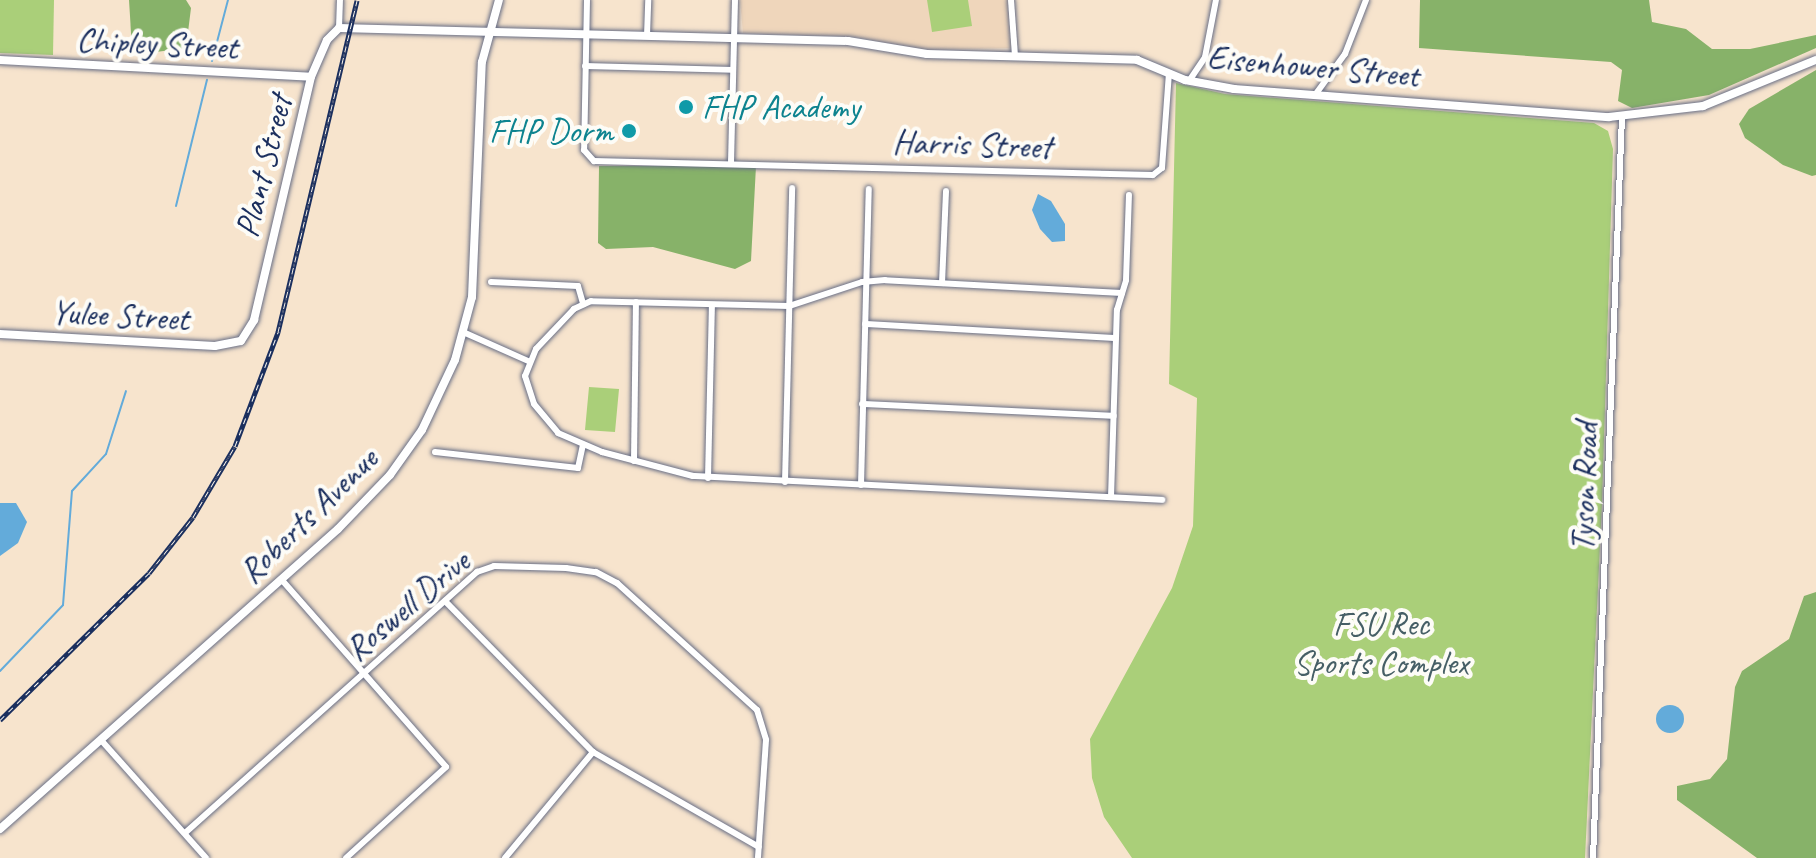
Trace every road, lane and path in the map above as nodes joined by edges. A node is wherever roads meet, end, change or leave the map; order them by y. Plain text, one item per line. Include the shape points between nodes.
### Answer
1 (340, 0) edge
2 (587, 0) edge
3 (648, 0) edge
4 (735, 0) edge
5 (1011, 0) edge
6 (1216, 0) edge
7 (1366, 0) edge
8 (498, 4) edge
9 (339, 28) junction
10 (489, 32) junction
11 (512, 33) junction
12 (586, 34) junction
13 (647, 36) junction
14 (734, 37) junction
15 (1015, 56) junction
16 (0, 60) edge
17 (1816, 60) edge
18 (585, 66) junction
19 (733, 70) junction
20 (1169, 73) junction
21 (311, 77) junction
22 (1189, 81) junction
23 (1315, 95) junction
24 (1622, 117) junction
25 (731, 163) junction
26 (792, 188) dead end
27 (869, 189) dead end
28 (946, 191) dead end
29 (1129, 195) dead end
30 (866, 281) junction
31 (491, 282) dead end
32 (942, 283) junction
33 (1122, 293) junction
34 (636, 302) junction
35 (583, 304) junction
36 (712, 305) junction
37 (789, 306) junction
38 (865, 324) junction
39 (463, 332) junction
40 (0, 334) edge
41 (1116, 338) junction
42 (236, 344) joint
43 (528, 361) junction
44 (862, 404) junction
45 (1114, 416) junction
46 (583, 445) junction
47 (435, 452) dead end
48 (634, 461) junction
49 (708, 478) junction
50 (785, 482) junction
51 (861, 485) junction
52 (1111, 497) junction
53 (1162, 500) dead end
54 (281, 579) junction
55 (445, 601) junction
56 (365, 673) junction
57 (101, 740) junction
58 (593, 752) junction
59 (0, 829) edge
60 (185, 833) junction
61 (759, 847) junction
62 (206, 858) edge
63 (346, 858) edge
64 (505, 858) edge
65 (758, 858) edge
66 (1593, 858) edge

1 - 9 street
2 - 12 street
3 - 13 street
4 - 14 street
5 - 15 street
6 - 22 street via 1205,57
7 - 23 street via 1345,54
8 - 10 street, Roberts Avenue
8 - 11 street via 501,25
9 - 10 street, Eisenhower Street
9 - 21 street, Plant Street via 327,40
10 - 11 street, Eisenhower Street
10 - 39 street, Roberts Avenue via 482,62 475,268
11 - 12 street, Eisenhower Street
12 - 13 street, Eisenhower Street
12 - 18 street
13 - 14 street, Eisenhower Street
14 - 15 street, Eisenhower Street
14 - 19 street
15 - 20 street, Eisenhower Street via 1137,60
16 - 21 street, Chipley Street
17 - 24 street, Eisenhower Street via 1703,106
18 - 19 street
18 - 25 street, Harris Street via 587,159
19 - 25 street
20 - 22 street, Eisenhower Street
20 - 25 street, Harris Street via 1162,168 1153,175
21 - 42 street, Plant Street via 254,320
22 - 23 street, Eisenhower Street
23 - 24 street, Eisenhower Street
24 - 66 street, Tyson Road
26 - 37 street
27 - 30 street
28 - 32 street
29 - 33 street
30 - 32 street
30 - 37 street
30 - 38 street
31 - 35 street via 578,286
32 - 33 street
33 - 41 street
34 - 35 street
34 - 36 street
34 - 48 street
35 - 43 street via 558,324
36 - 37 street
36 - 49 street
37 - 50 street
38 - 41 street
38 - 44 street
39 - 43 street
39 - 54 street, Roberts Avenue via 449,377 407,453 370,497
40 - 42 street, Yulee Street
41 - 45 street
43 - 46 street via 525,376 539,414 558,433
44 - 45 street
44 - 51 street
45 - 52 street
46 - 47 street via 578,468
46 - 48 street
48 - 49 street
49 - 50 street
50 - 51 street
51 - 52 street
52 - 53 street
54 - 56 street
54 - 57 street, Roberts Avenue
55 - 56 street, Roswell Drive
55 - 58 street
55 - 61 street, Roswell Drive via 477,572 494,566 587,570 617,583 757,710 766,740
56 - 60 street, Roswell Drive
56 - 63 street via 446,767
57 - 59 street, Roberts Avenue
57 - 60 street
58 - 61 street
58 - 64 street
60 - 62 street
61 - 65 street, Roswell Drive

